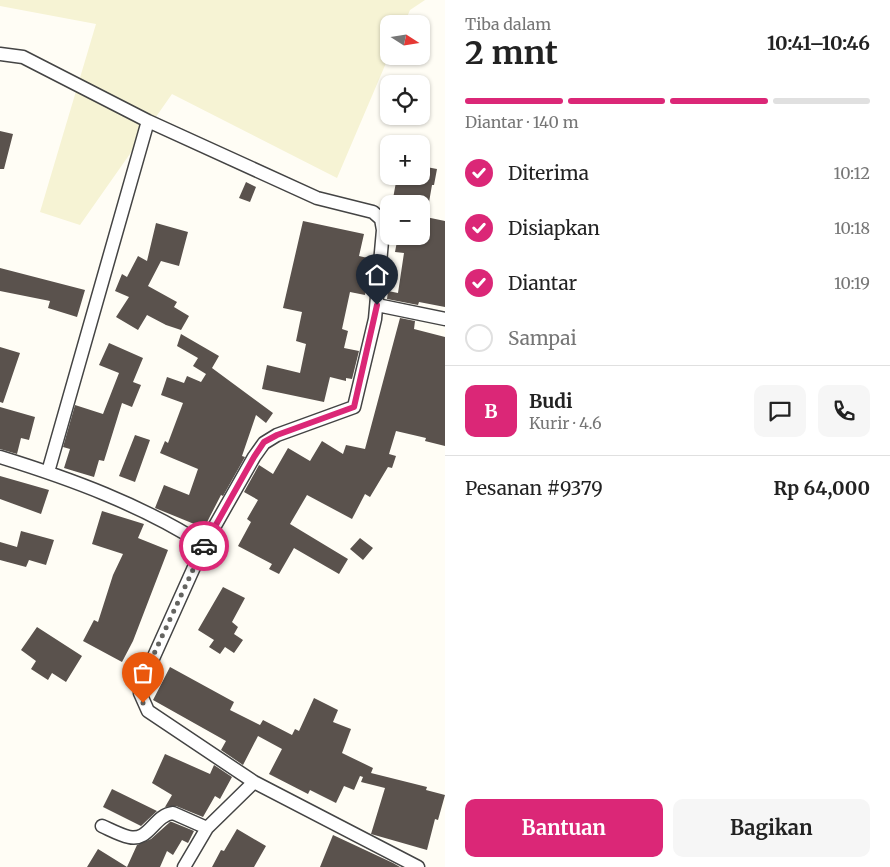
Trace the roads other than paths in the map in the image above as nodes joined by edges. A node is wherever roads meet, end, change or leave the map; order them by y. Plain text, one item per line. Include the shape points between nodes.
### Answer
1 (0, 54) edge
2 (148, 121) junction
3 (377, 305) junction
4 (445, 319) edge
5 (0, 457) edge
6 (48, 472) junction
7 (204, 545) junction
8 (254, 782) junction
9 (102, 826) dead end
10 (207, 828) junction
11 (184, 867) edge
12 (418, 867) edge

1 - 2 street via 23,57
2 - 3 street via 317,198 379,216 383,230
2 - 6 street
3 - 4 street
3 - 7 street via 354,407 264,442
5 - 6 street
6 - 7 street via 161,518
7 - 8 street via 146,671 140,693 148,711
8 - 10 street
8 - 12 street
9 - 10 street via 135,838 144,835 159,819 172,813
10 - 11 street

